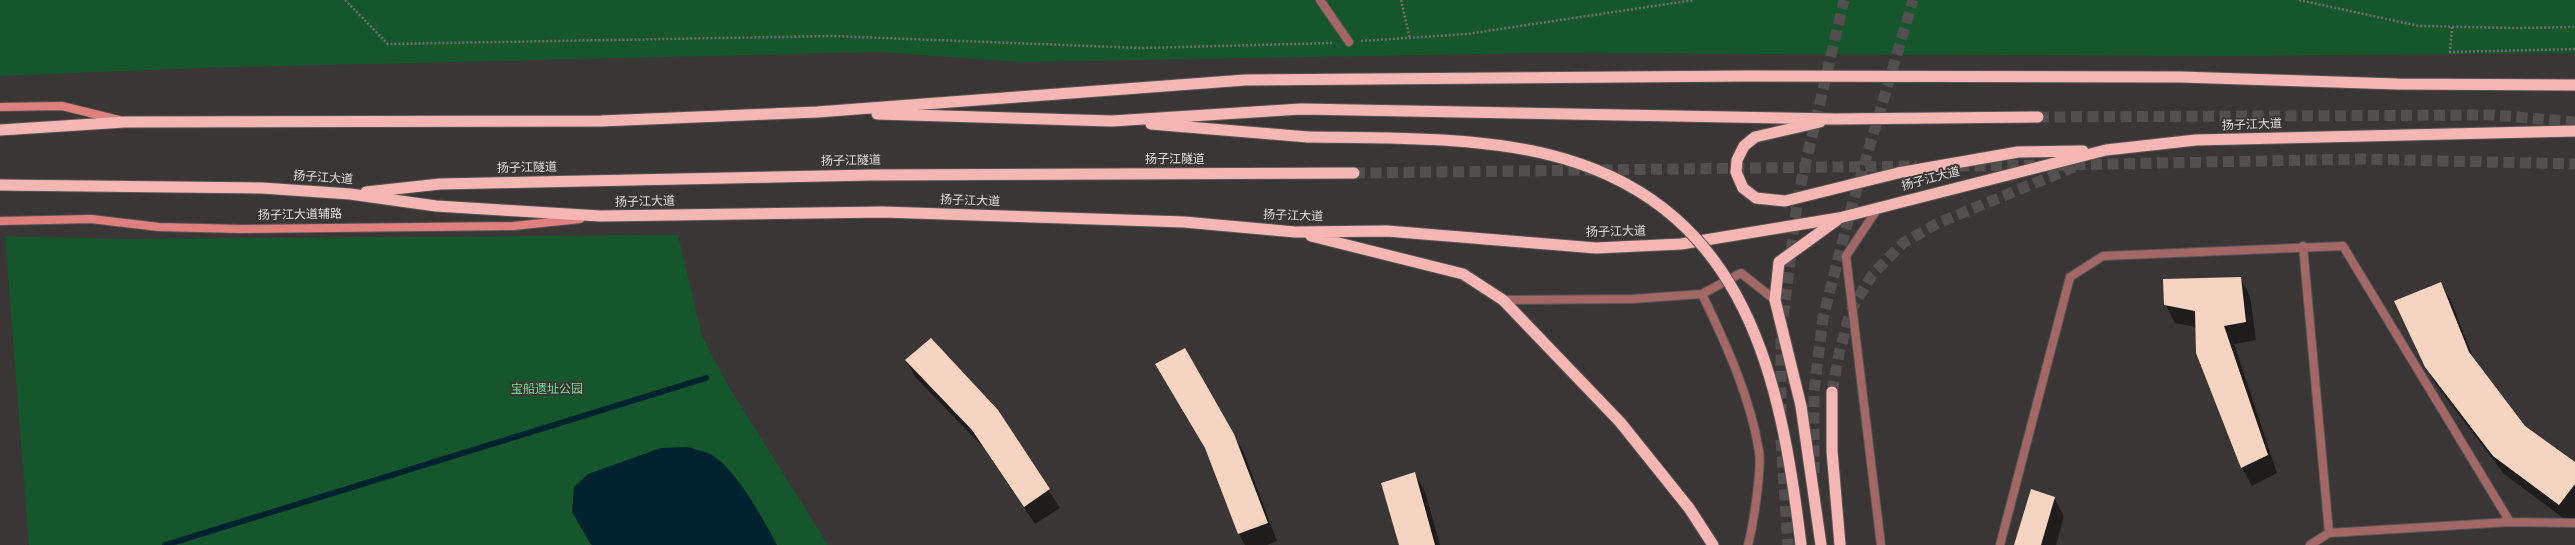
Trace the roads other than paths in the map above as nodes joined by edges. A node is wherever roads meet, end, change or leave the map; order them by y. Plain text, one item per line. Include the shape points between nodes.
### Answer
1 (1320, 0) edge
2 (1349, 42) road end
3 (2575, 85) edge
4 (0, 107) edge
5 (817, 112) junction
6 (2038, 117) tunnel mouth
7 (1836, 119) junction
8 (1112, 121) junction
9 (125, 122) junction
10 (0, 130) edge
11 (2575, 131) edge
12 (2106, 150) junction
13 (1354, 173) tunnel mouth
14 (0, 185) edge
15 (350, 194) junction
16 (1878, 208) junction
17 (600, 216) junction
18 (1839, 218) junction
19 (0, 221) edge
20 (1295, 232) junction
21 (2302, 246) junction
22 (1702, 294) junction
23 (1503, 300) junction
24 (1775, 300) junction
25 (1832, 392) tunnel mouth
26 (2510, 522) junction
27 (2575, 523) edge
28 (2329, 533) junction
29 (1713, 545) edge
30 (1748, 545) edge
31 (1801, 545) edge
32 (1821, 545) edge
33 (1840, 545) edge
34 (1881, 545) edge
35 (2000, 545) edge
36 (2310, 545) edge

1 - 2 street
3 - 5 highway via 2397,84 2173,77 1738,76 1245,80
4 - 9 main road via 62,106
5 - 8 highway
5 - 9 highway via 601,121
6 - 7 highway
7 - 8 highway via 1581,112 1301,109
7 - 12 highway via 1755,137 1744,146 1737,160 1736,172 1743,188 1756,198 1785,201 1898,173 2018,152
8 - 31 highway, bridge via 1308,137 1401,138 1501,146 1564,158 1617,177 1658,202 1693,234 1720,267 1746,312 1767,363 1782,430
9 - 10 highway
11 - 12 highway, 扬子江大道 via 2196,140
12 - 16 highway, 扬子江大道
13 - 15 highway, 扬子江隧道 via 872,175 440,184
14 - 15 highway, 扬子江大道 via 262,188
15 - 17 highway, 扬子江大道 via 436,206
16 - 18 highway, 扬子江大道
16 - 34 street via 1846,256
17 - 19 main road, 扬子江大道辅路 via 513,226 241,229 159,227 91,219
17 - 20 highway, 扬子江大道 via 883,212 1184,222
18 - 20 highway, 扬子江大道 via 1681,244 1596,248 1387,230
18 - 24 highway via 1779,262
20 - 23 highway via 1463,274
21 - 26 street via 2343,246
21 - 28 street
21 - 35 street via 2103,256 2070,277
22 - 23 street via 1632,299
22 - 24 street via 1741,273
22 - 30 street via 1734,361 1760,453 1753,528
23 - 29 highway via 1620,422 1689,508
24 - 32 highway via 1801,406
25 - 33 highway via 1832,451
26 - 27 street
26 - 28 street
28 - 36 street

